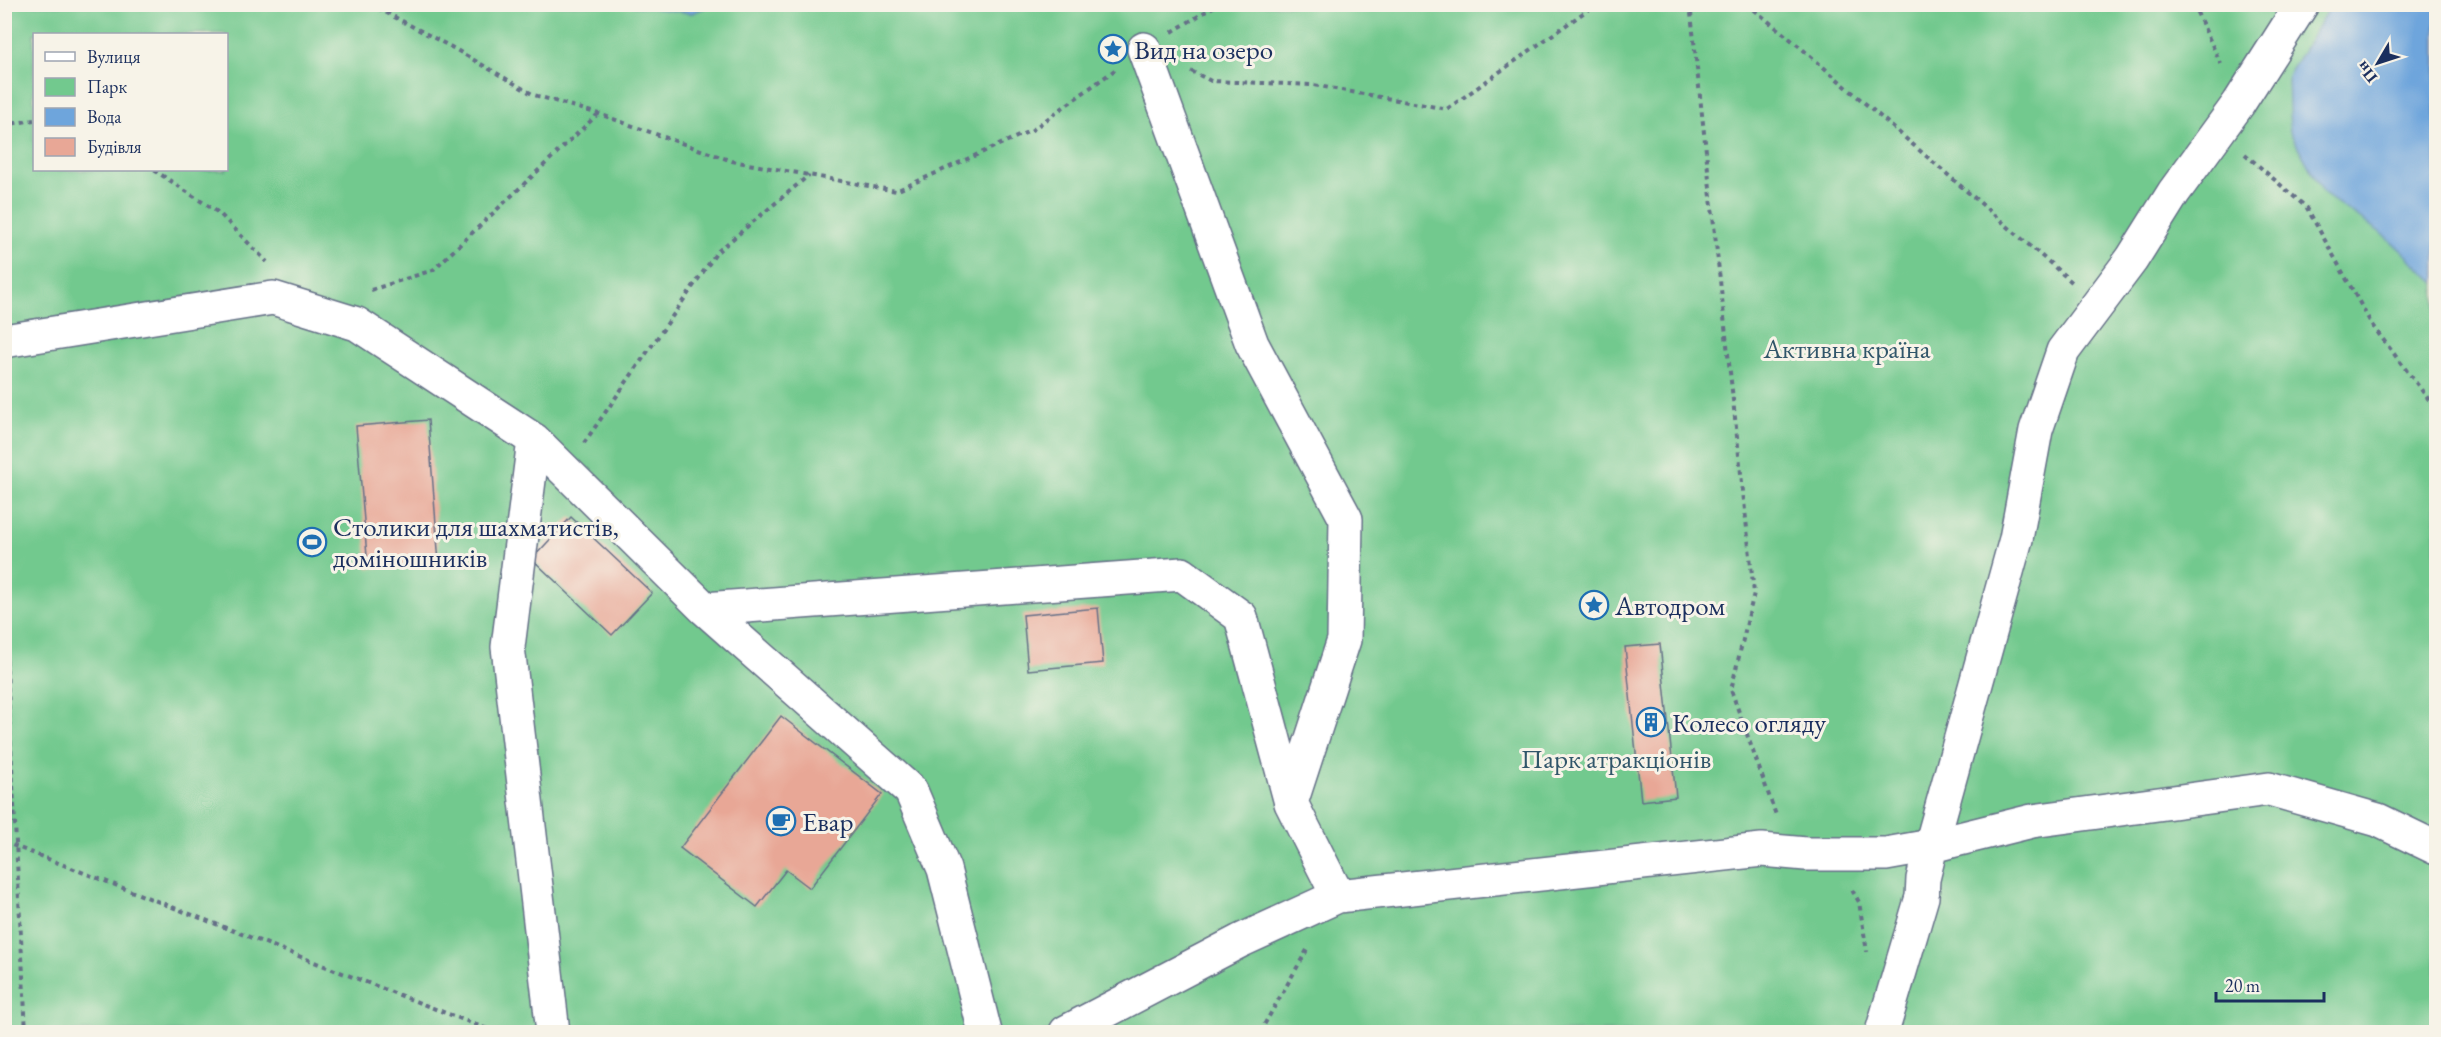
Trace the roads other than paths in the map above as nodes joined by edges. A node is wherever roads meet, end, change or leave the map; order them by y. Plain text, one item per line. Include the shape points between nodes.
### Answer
1 (2302, 4) edge
2 (1144, 49) road end
3 (4, 341) edge
4 (534, 440) junction
5 (705, 609) junction
6 (1291, 803) junction
7 (1931, 846) junction
8 (2436, 848) edge
9 (1338, 896) junction
10 (553, 1032) edge
11 (986, 1032) edge
12 (1066, 1032) edge
13 (1882, 1032) edge

1 - 7 street via 2240,103 2063,351 2036,430 2016,539
2 - 6 street via 1252,344 1346,519 1344,640
3 - 4 street via 273,298 357,324
4 - 5 street
4 - 10 street via 508,647
5 - 6 street via 1182,574 1241,616
5 - 11 street via 911,791 944,868
6 - 9 street
7 - 8 street via 2032,821 2269,789 2378,820
7 - 9 street via 1886,854 1762,850
7 - 13 street via 1922,897
9 - 12 street via 1240,941

